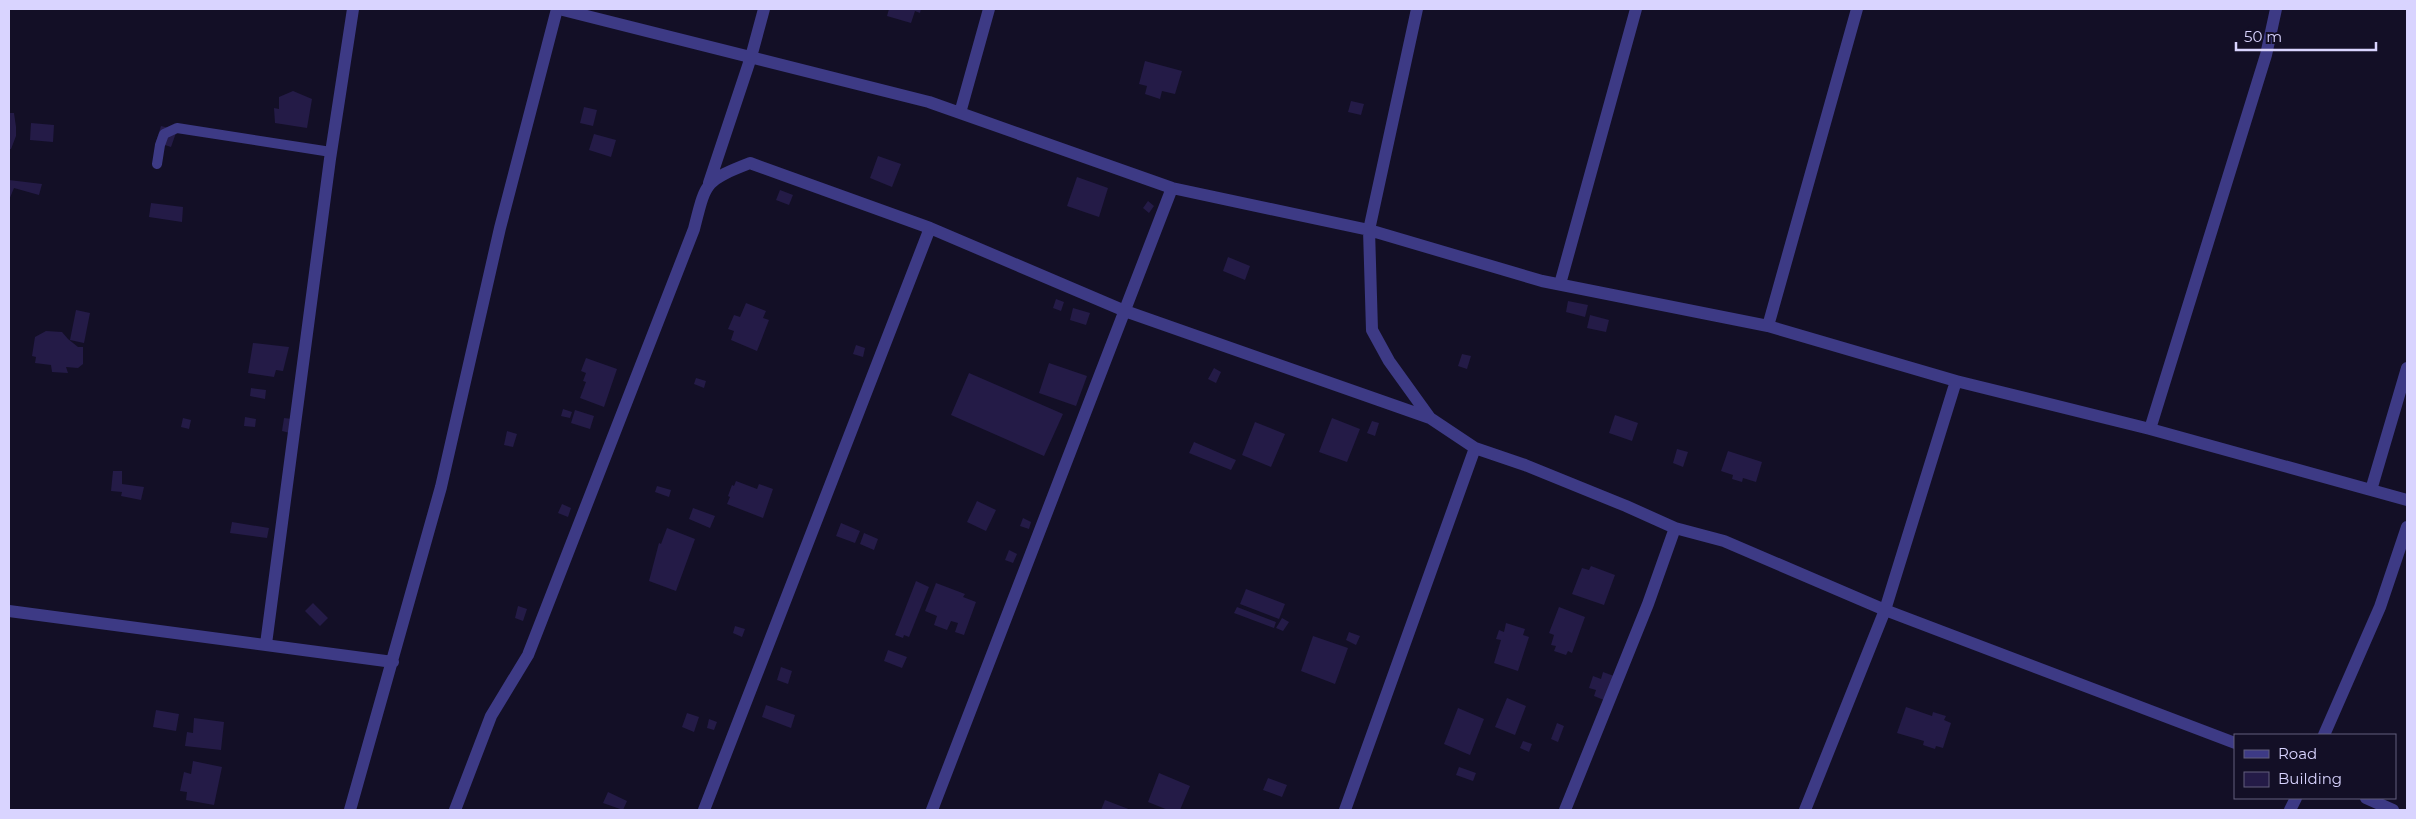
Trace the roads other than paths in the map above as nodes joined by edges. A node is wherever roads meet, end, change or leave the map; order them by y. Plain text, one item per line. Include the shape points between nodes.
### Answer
1 (353, 9) edge
2 (558, 9) edge
3 (764, 9) edge
4 (989, 9) edge
5 (1417, 9) edge
6 (1636, 9) edge
7 (1857, 9) edge
8 (2276, 9) edge
9 (751, 57) junction
10 (960, 113) junction
11 (331, 152) junction
12 (157, 164) dead end
13 (709, 184) junction
14 (1172, 188) junction
15 (930, 228) junction
16 (1369, 230) junction
17 (1560, 284) junction
18 (1125, 311) junction
19 (1768, 326) junction
20 (2407, 368) edge
21 (1956, 381) junction
22 (1430, 418) junction
23 (2150, 429) junction
24 (1475, 448) junction
25 (2371, 490) junction
26 (2407, 500) edge
27 (2407, 527) edge
28 (1675, 528) junction
29 (1885, 610) junction
30 (9, 611) edge
31 (266, 644) junction
32 (393, 662) junction
33 (2324, 734) edge
34 (2234, 743) edge
35 (2368, 799) edge
36 (350, 810) edge
37 (455, 810) edge
38 (704, 810) edge
39 (932, 810) edge
40 (1345, 810) edge
41 (1565, 810) edge
42 (1805, 810) edge
43 (2393, 810) edge

1 - 11 street
2 - 9 street
2 - 32 street via 500,228 441,486
3 - 9 street
4 - 10 street
5 - 16 street
6 - 17 street
7 - 19 street
8 - 23 street via 2266,55
9 - 10 street via 929,102
9 - 13 street
10 - 14 street
11 - 12 lane via 177,128 164,134
11 - 31 street
13 - 15 street via 720,175 750,164
13 - 37 street via 528,655 491,716
14 - 16 street
14 - 18 street
15 - 18 street
15 - 38 street
16 - 17 street
16 - 22 street via 1372,330 1389,361
17 - 19 street
18 - 22 street
18 - 39 street
19 - 21 street
20 - 25 street
21 - 23 street
21 - 29 street
22 - 24 street
23 - 25 street
24 - 28 street via 1525,465
24 - 40 street
25 - 26 street
27 - 33 street via 2380,606
28 - 29 street via 1724,541
28 - 41 street
29 - 34 street
29 - 42 street
30 - 31 street
31 - 32 street
32 - 36 street
35 - 43 street

